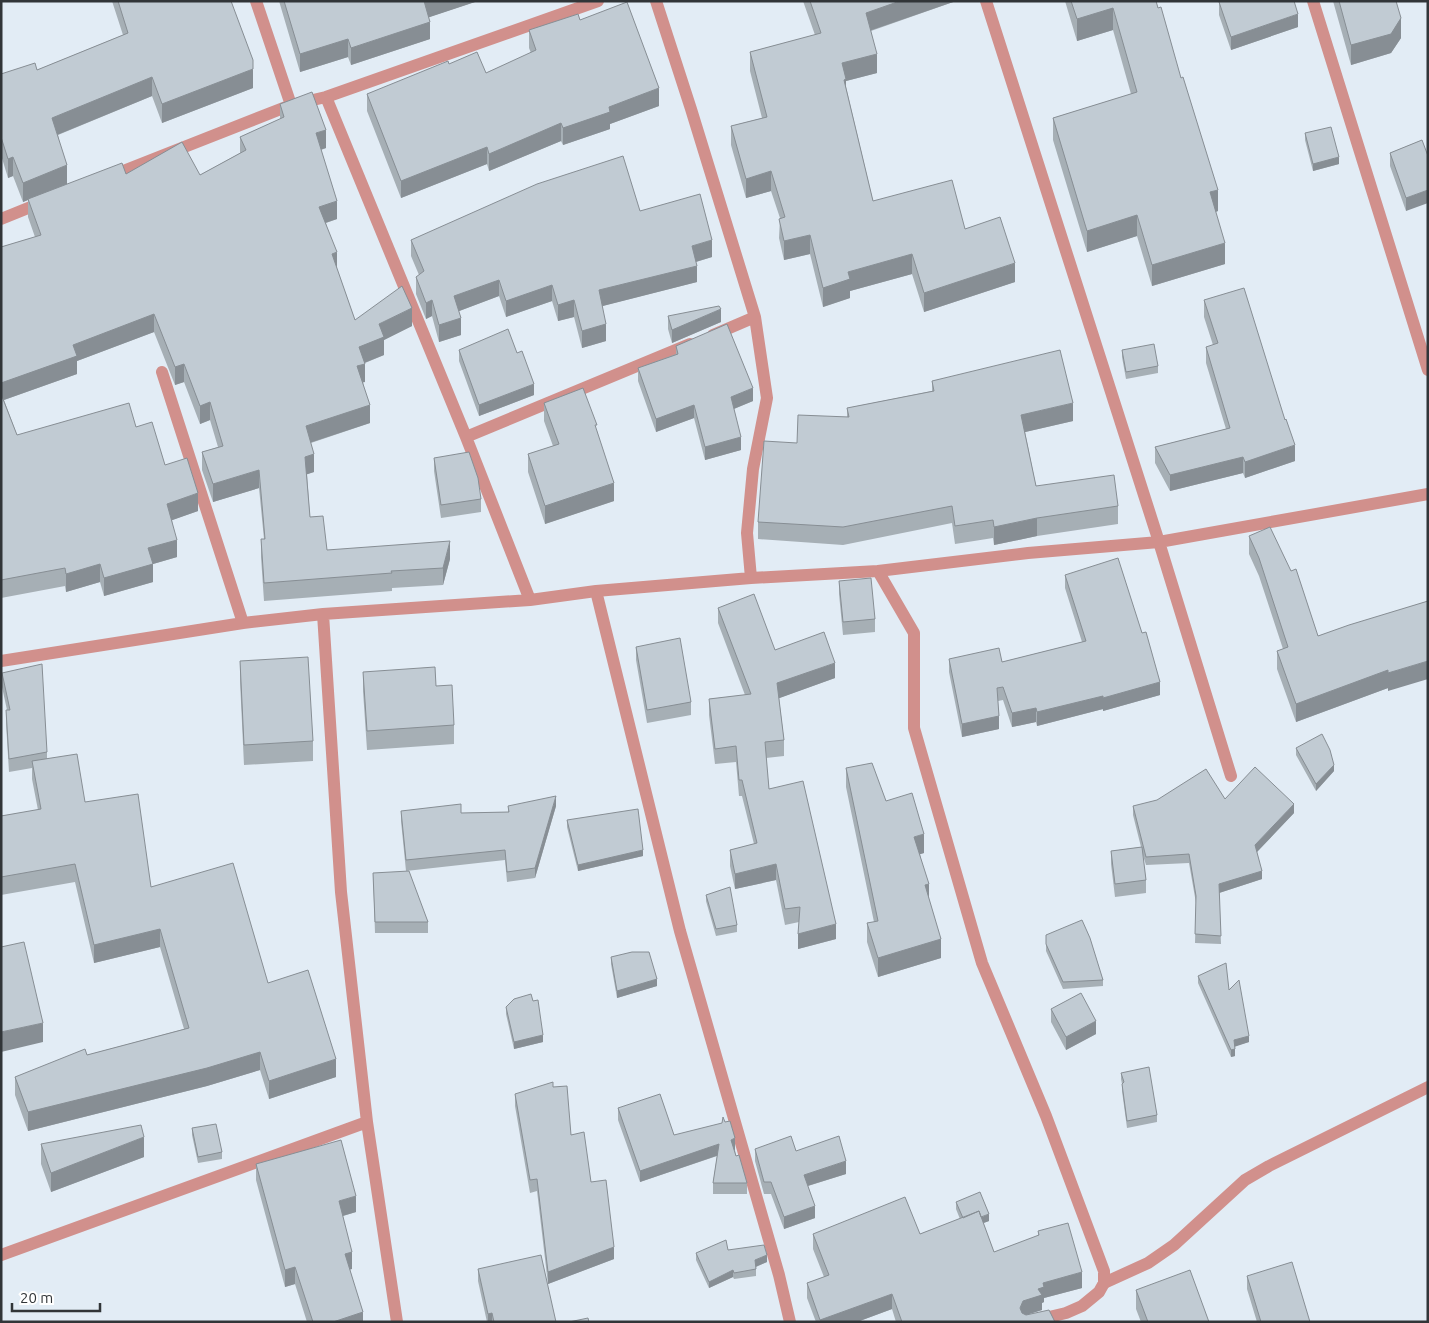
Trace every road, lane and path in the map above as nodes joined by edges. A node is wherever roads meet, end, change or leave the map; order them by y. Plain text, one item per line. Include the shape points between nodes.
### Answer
1 (256, 1) edge
2 (598, 1) edge
3 (656, 1) edge
4 (986, 1) edge
5 (1313, 1) edge
6 (326, 97) junction
7 (291, 105) junction
8 (101, 180) edge
9 (56, 198) edge
10 (1, 219) edge
11 (756, 317) junction
12 (1428, 370) edge
13 (162, 372) dead end
14 (466, 437) junction
15 (1428, 494) edge
16 (1159, 542) junction
17 (878, 572) junction
18 (751, 578) junction
19 (596, 591) junction
20 (530, 600) junction
21 (323, 614) junction
22 (243, 623) junction
23 (1, 660) edge
24 (1231, 776) dead end
25 (1428, 1087) edge
26 (367, 1122) junction
27 (1, 1255) edge
28 (1104, 1283) junction
29 (397, 1322) edge
30 (790, 1322) edge
31 (1028, 1322) edge

1 - 7 street
2 - 6 street
3 - 11 street
4 - 16 street
5 - 12 street
6 - 7 street
6 - 14 street
7 - 8 street
9 - 10 street
11 - 14 street
11 - 18 street via 767,398 752,478 747,533
13 - 22 street
14 - 20 street
15 - 16 street
16 - 17 street via 1028,553
16 - 24 street
17 - 18 street
17 - 28 street via 914,633 914,728 982,963 1046,1116 1104,1271
18 - 19 street
19 - 20 street
19 - 30 street via 680,931 780,1275
20 - 21 street
21 - 22 street
21 - 26 street via 341,892
22 - 23 street
25 - 28 street via 1253,1175 1174,1245 1148,1263
26 - 27 street
26 - 29 street
28 - 31 street via 1099,1292 1082,1306

